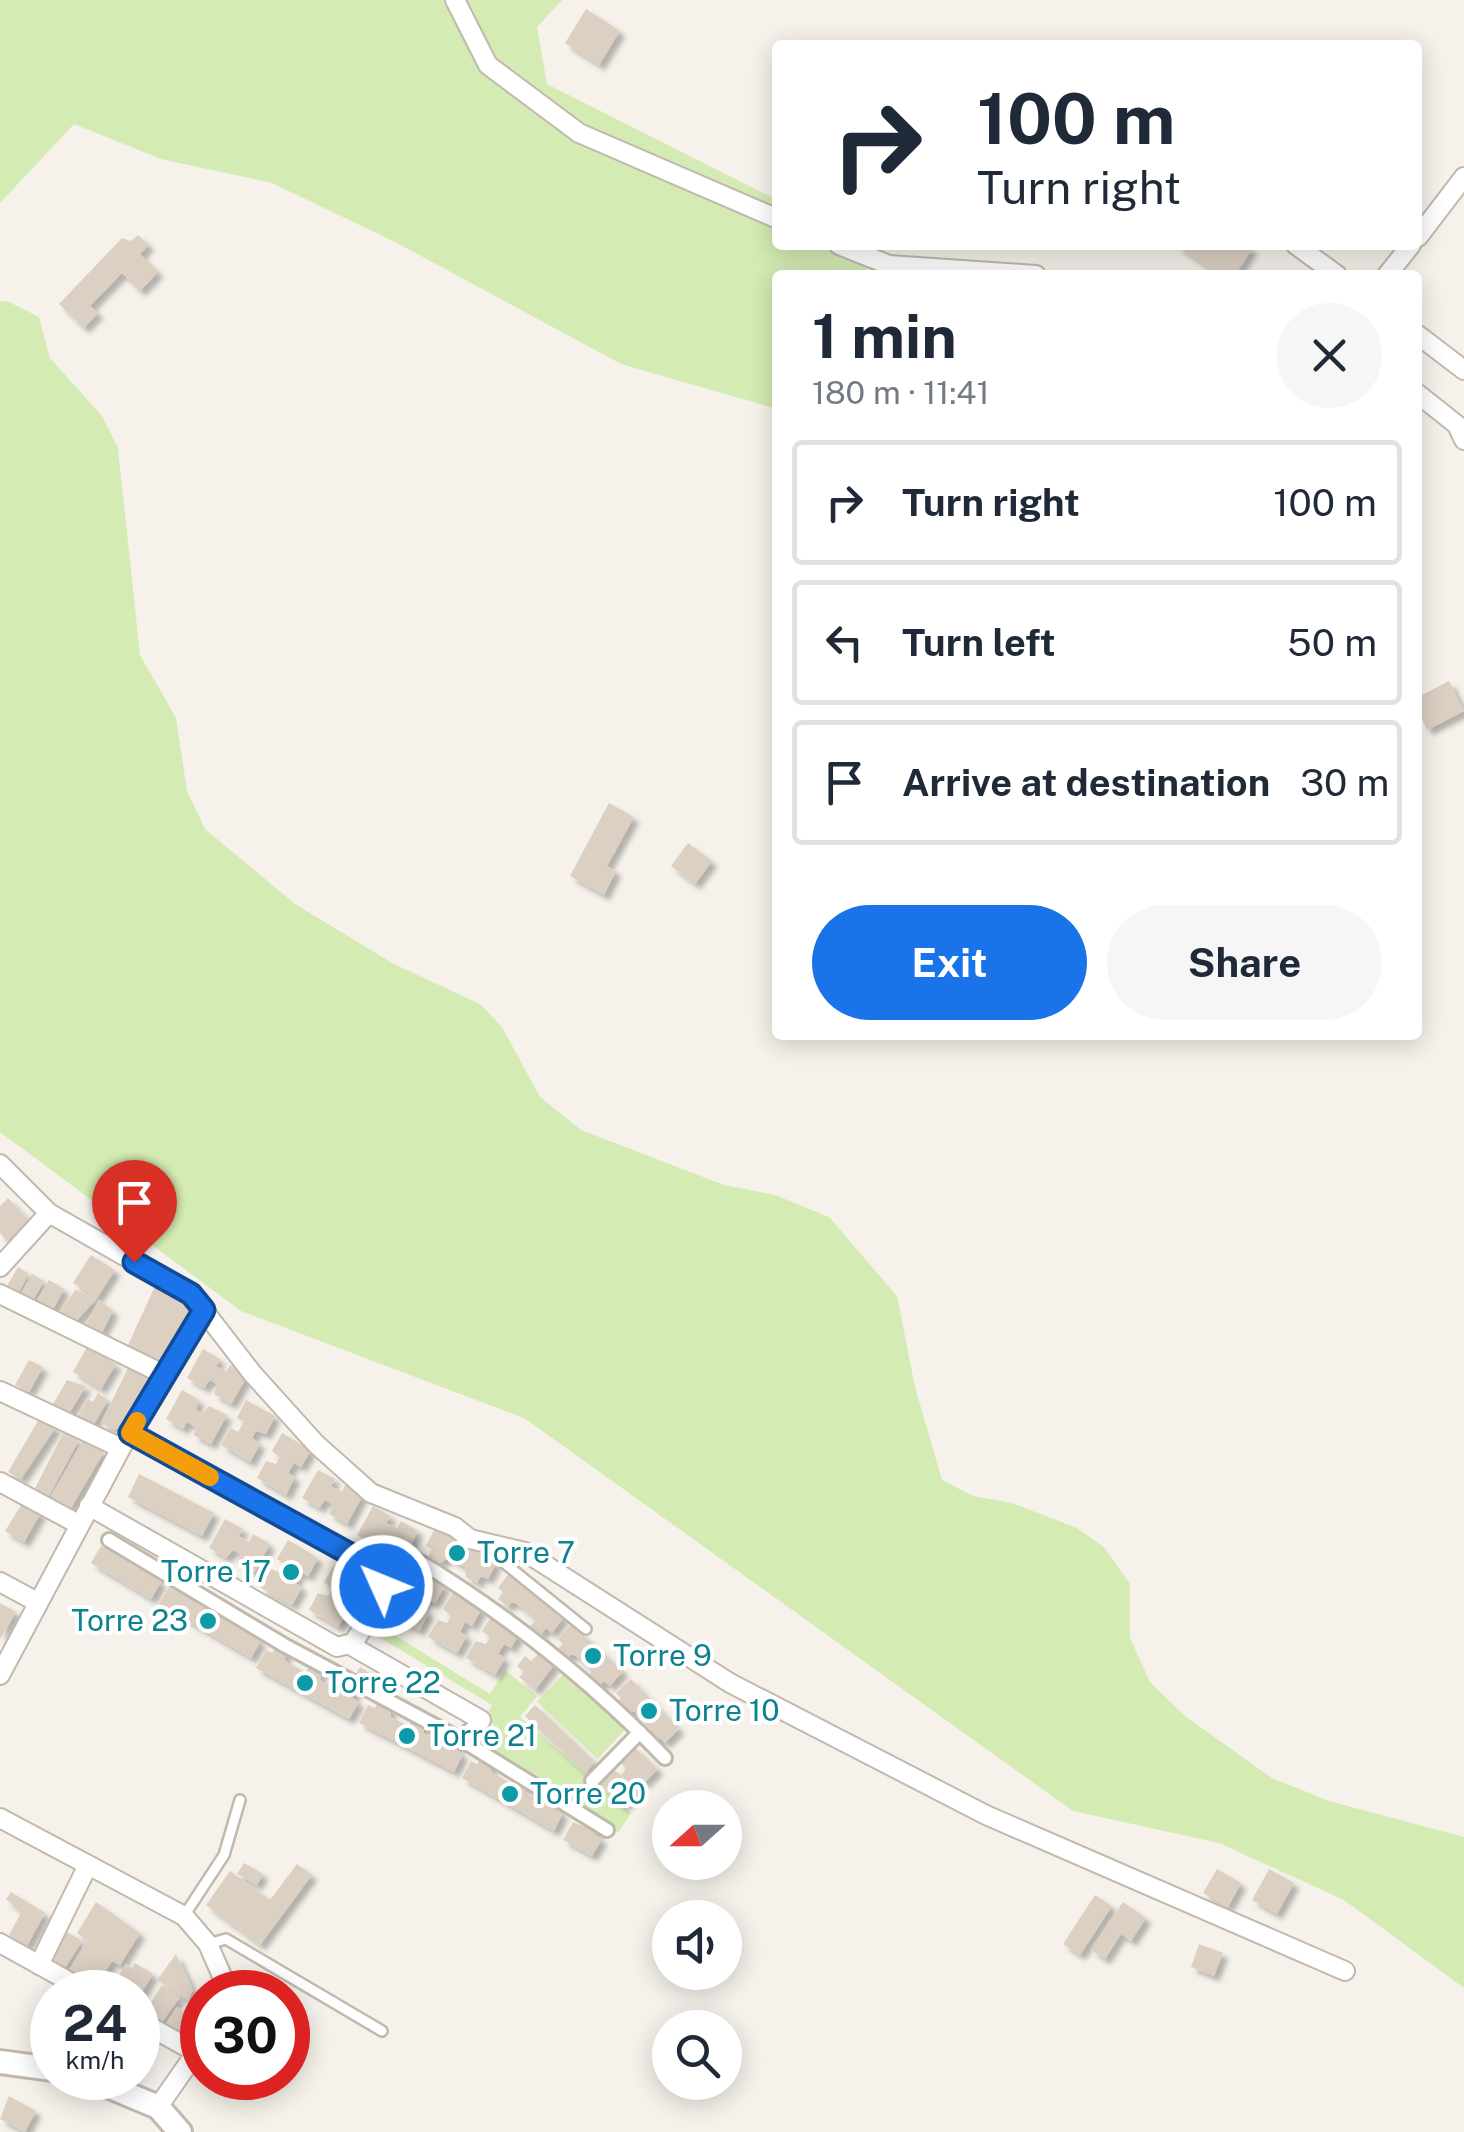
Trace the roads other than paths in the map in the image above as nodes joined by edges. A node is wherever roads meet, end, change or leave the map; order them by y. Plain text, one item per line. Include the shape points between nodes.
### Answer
1 (455, 0) edge
2 (1464, 178) edge
3 (772, 216) edge
4 (1422, 231) edge
5 (851, 250) edge
6 (1303, 250) edge
7 (1407, 250) edge
8 (962, 270) edge
9 (1330, 270) edge
10 (1391, 270) edge
11 (1422, 338) edge
12 (1464, 370) edge
13 (1422, 397) edge
14 (1464, 440) edge
15 (0, 1164) edge
16 (49, 1213) junction
17 (0, 1267) edge
18 (0, 1294) edge
19 (204, 1310) junction
20 (166, 1375) junction
21 (0, 1391) edge
22 (125, 1440) junction
23 (0, 1482) edge
24 (89, 1506) junction
25 (78, 1524) junction
26 (470, 1539) junction
27 (110, 1540) dead end
28 (379, 1578) junction
29 (0, 1582) edge
30 (37, 1602) junction
31 (586, 1628) dead end
32 (350, 1645) junction
33 (0, 1675) edge
34 (481, 1720) junction
35 (640, 1732) junction
36 (460, 1739) junction
37 (479, 1751) junction
38 (665, 1758) dead end
39 (592, 1781) dead end
40 (240, 1800) dead end
41 (0, 1818) edge
42 (608, 1830) dead end
43 (88, 1864) junction
44 (184, 1916) junction
45 (0, 1943) edge
46 (208, 1944) junction
47 (39, 1966) junction
48 (47, 1970) edge
49 (219, 1970) edge
50 (1345, 1971) dead end
51 (382, 2030) dead end
52 (0, 2062) edge
53 (30, 2066) edge
54 (180, 2077) edge
55 (141, 2100) edge
56 (158, 2107) junction
57 (180, 2132) edge

1 - 3 street via 488,65 579,133
2 - 4 street
5 - 8 street via 888,265
6 - 9 street
7 - 10 street
11 - 12 street
13 - 14 street via 1457,425
15 - 16 street
16 - 17 street
16 - 19 street via 191,1294
18 - 20 street
19 - 20 street
19 - 26 street via 278,1402 371,1493
20 - 22 street
21 - 22 street
22 - 24 street
22 - 28 street via 370,1565
23 - 25 street
24 - 25 street
24 - 32 street via 332,1645
25 - 30 street
26 - 31 lane
26 - 50 street via 525,1552 730,1683 986,1814
27 - 36 street via 299,1654
28 - 32 street via 379,1599
28 - 35 street via 393,1589 412,1557 529,1632
29 - 30 street
30 - 33 street
32 - 34 street
34 - 36 street
34 - 37 street
35 - 38 street
35 - 39 street
36 - 37 street
37 - 42 street
40 - 44 lane via 224,1854
41 - 43 street
43 - 44 street
43 - 47 street
44 - 46 street
45 - 47 street
46 - 49 street
46 - 51 lane via 226,1939
47 - 48 street
52 - 53 street
54 - 56 street
55 - 56 street
56 - 57 street

